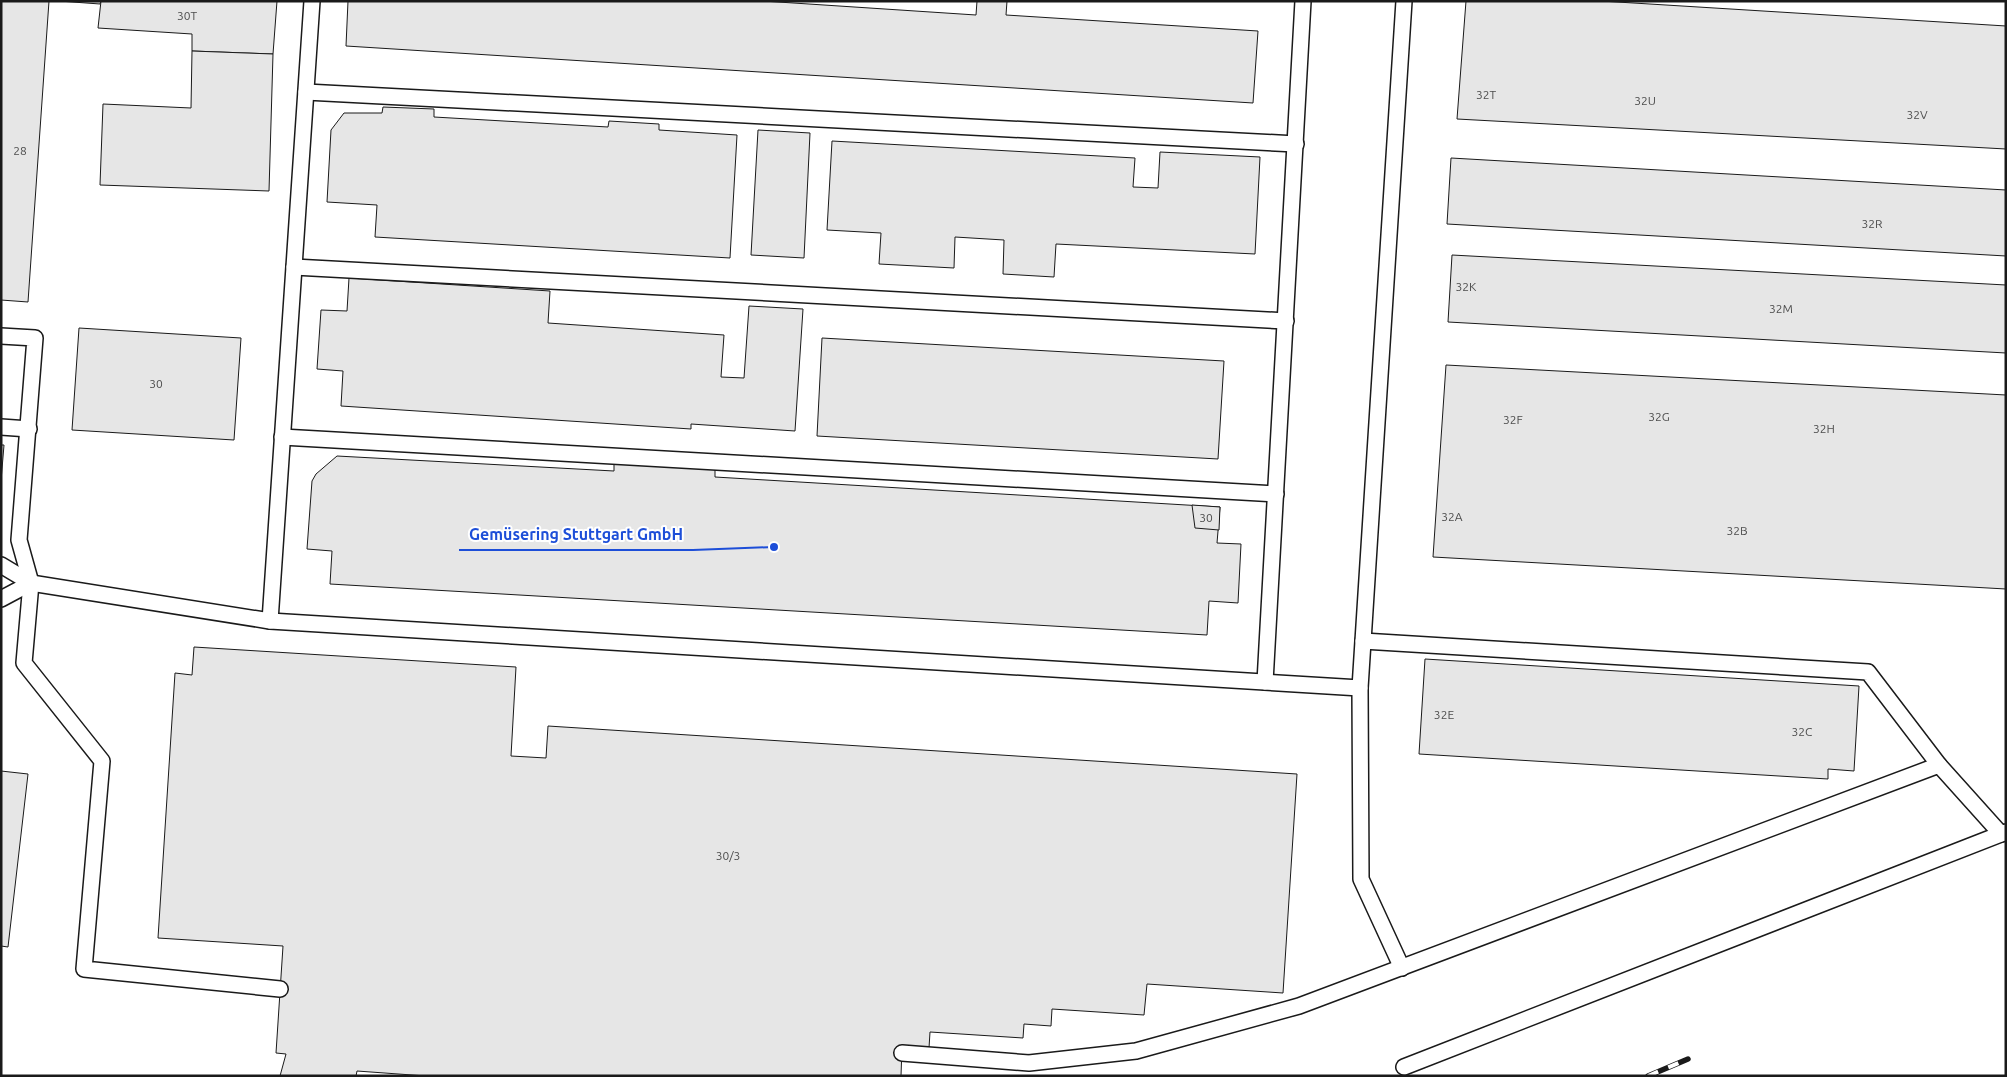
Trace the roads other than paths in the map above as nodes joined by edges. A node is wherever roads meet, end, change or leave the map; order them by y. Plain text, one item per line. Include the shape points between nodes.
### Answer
1 (312, 1) edge
2 (1303, 1) edge
3 (1404, 1) edge
4 (306, 92) junction
5 (1296, 144) junction
6 (294, 267) junction
7 (1286, 321) junction
8 (1, 336) edge
9 (1, 427) edge
10 (29, 429) junction
11 (282, 437) junction
12 (1276, 494) junction
13 (1, 565) edge
14 (30, 583) junction
15 (1, 599) edge
16 (270, 621) junction
17 (1363, 640) junction
18 (1265, 682) junction
19 (1360, 688) junction
20 (1939, 765) junction
21 (2003, 833) edge
22 (1402, 968) junction
23 (280, 989) dead end
24 (902, 1053) dead end
25 (1404, 1068) dead end

1 - 4 lane
2 - 5 lane
3 - 17 lane
4 - 5 lane
4 - 6 lane
5 - 7 lane
6 - 7 lane
6 - 11 lane
7 - 12 lane
8 - 10 lane via 35,338
9 - 10 lane
10 - 14 lane via 20,540
11 - 12 lane
11 - 16 lane
12 - 18 lane
13 - 14 lane
14 - 15 lane
14 - 16 lane
14 - 23 lane via 24,663 102,761 84,969
16 - 18 lane
17 - 19 lane
17 - 20 lane via 1868,672
18 - 19 lane
19 - 22 lane via 1361,879
20 - 21 lane
20 - 22 lane
21 - 25 lane
22 - 24 lane via 1299,1006 1136,1051 1029,1063

